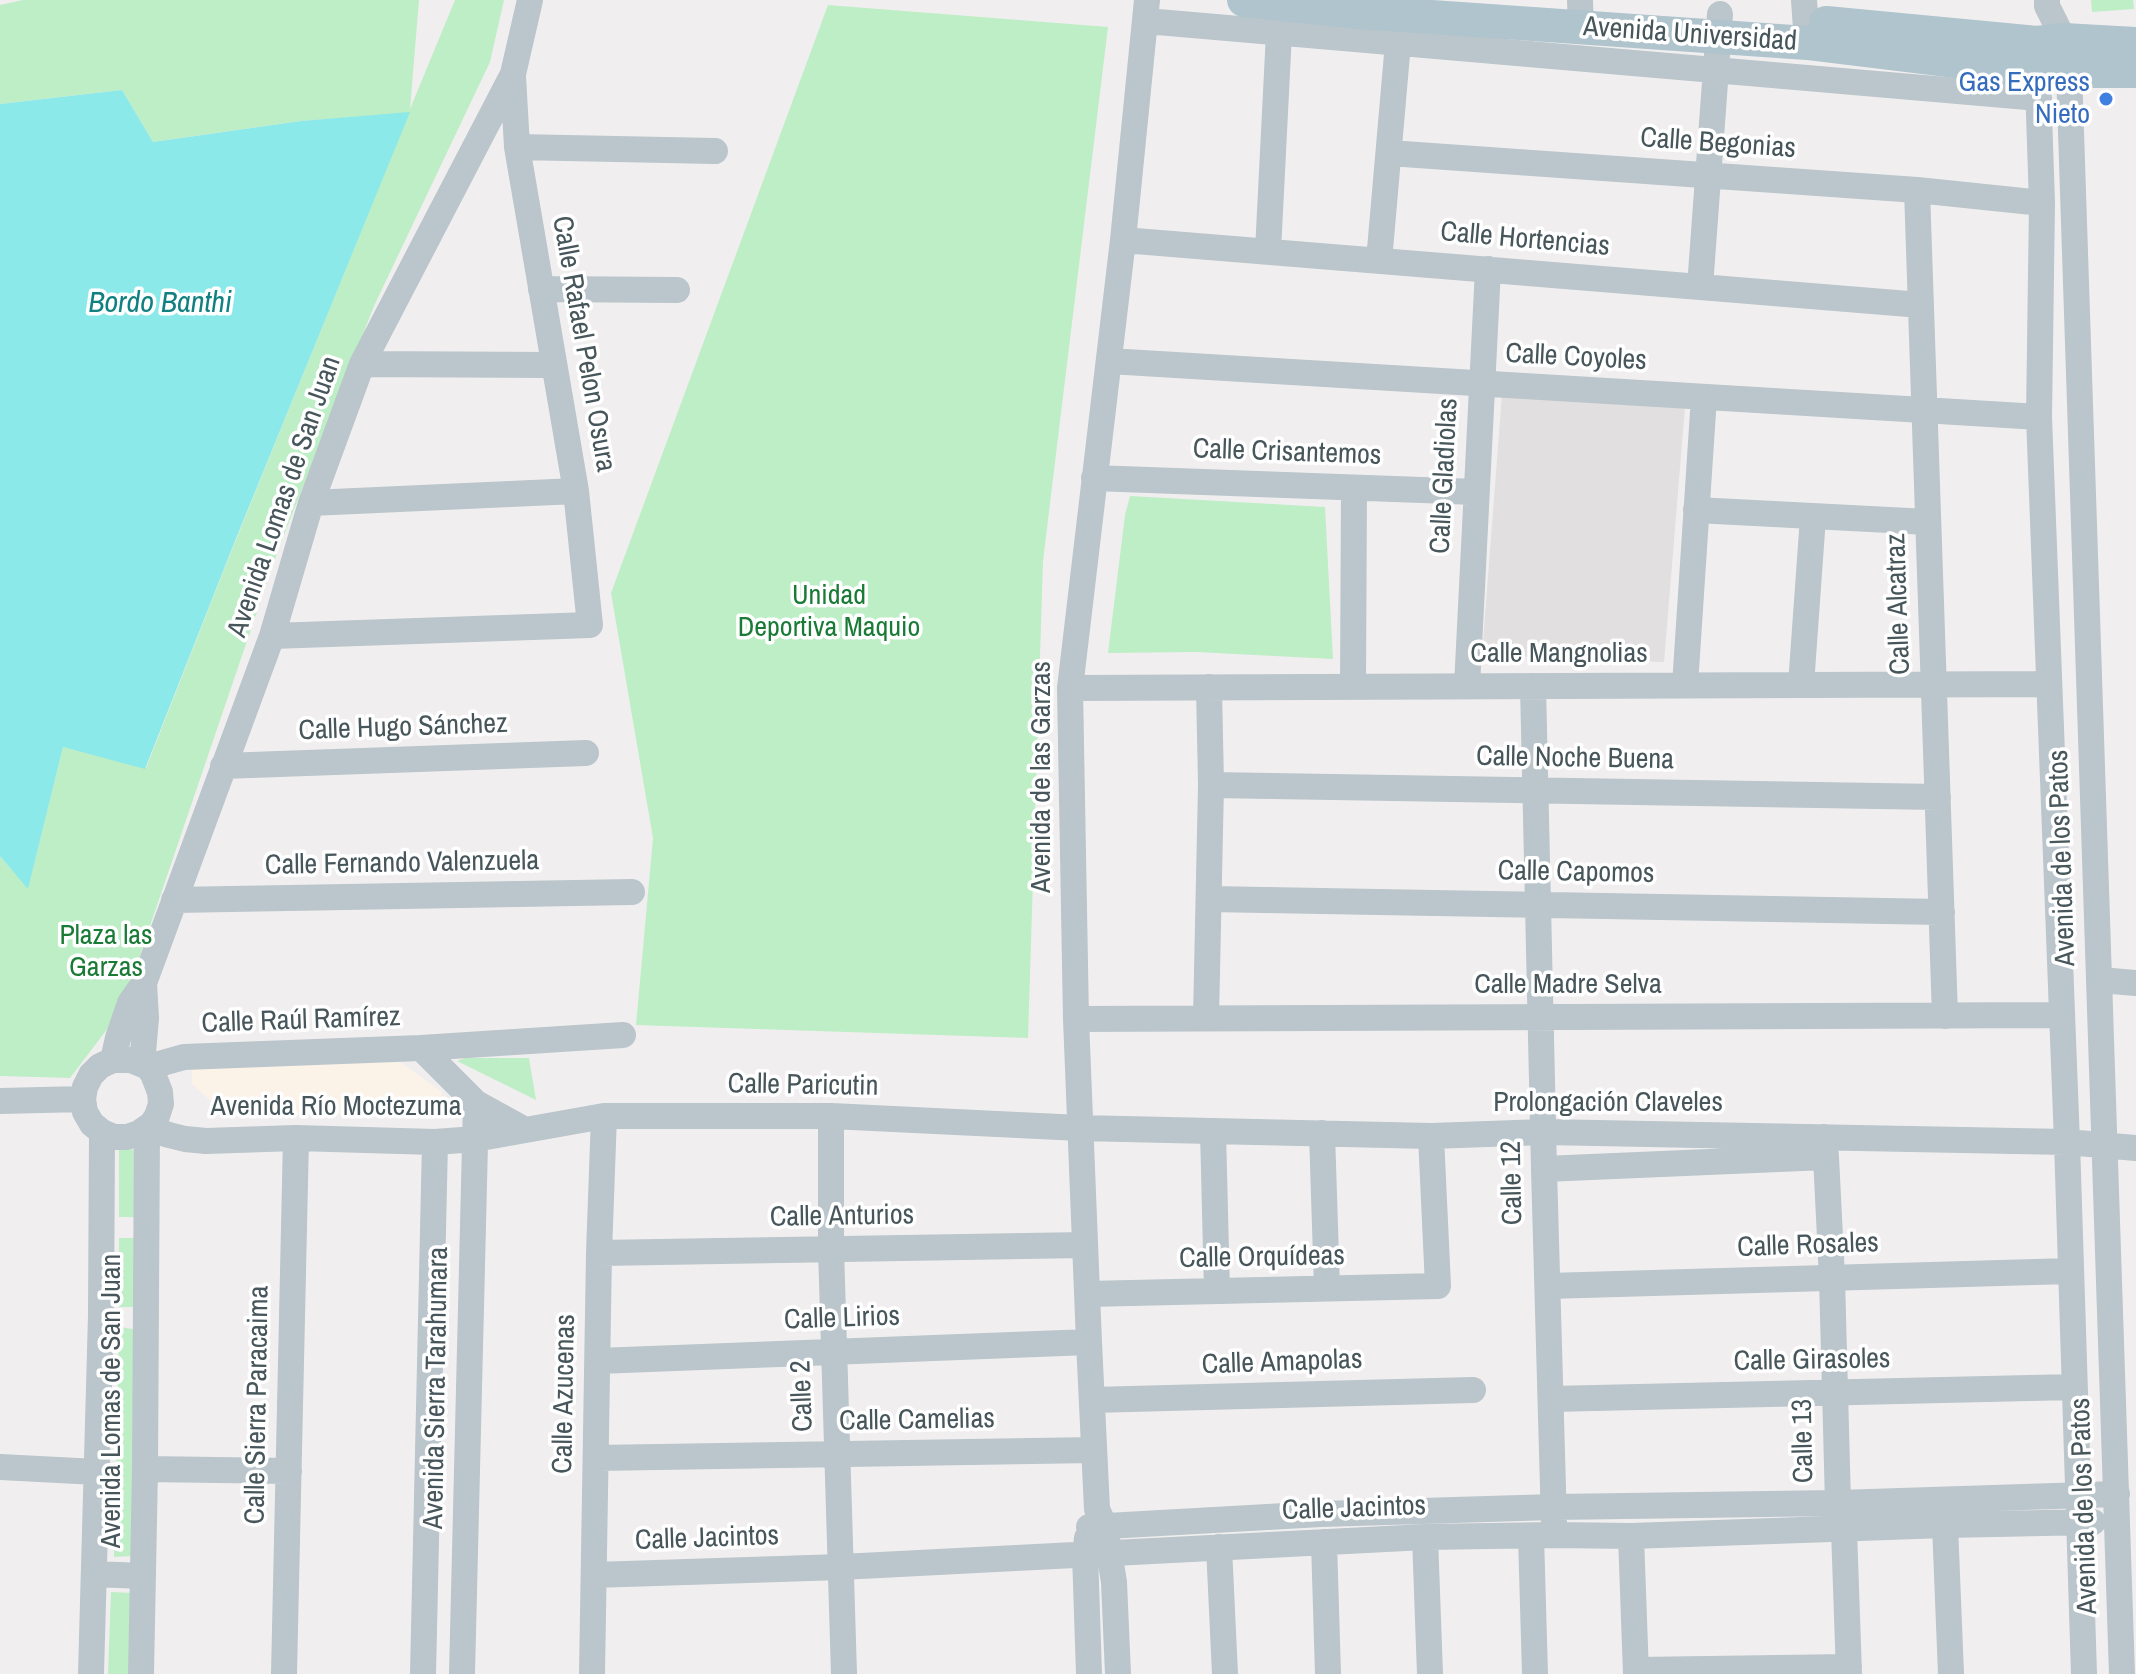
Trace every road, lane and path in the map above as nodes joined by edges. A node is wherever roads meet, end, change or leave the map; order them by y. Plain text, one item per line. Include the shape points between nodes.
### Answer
1 (530, 0) edge
2 (1244, 0) edge
3 (1500, 0) edge
4 (2047, 3) edge
5 (1360, 6) edge
6 (1147, 11) edge
7 (1580, 11) edge
8 (1805, 21) edge
9 (1279, 33) junction
10 (1719, 41) junction
11 (1398, 43) junction
12 (2136, 44) edge
13 (2049, 65) junction
14 (2136, 71) edge
15 (513, 74) junction
16 (517, 147) junction
17 (715, 151) dead end
18 (1389, 153) junction
19 (1708, 175) junction
20 (1917, 190) junction
21 (2042, 203) junction
22 (1123, 240) junction
23 (1268, 251) junction
24 (1379, 261) junction
25 (1488, 269) junction
26 (1700, 287) junction
27 (541, 289) junction
28 (677, 290) dead end
29 (1921, 305) junction
30 (1109, 361) junction
31 (362, 364) junction
32 (554, 365) junction
33 (1482, 384) junction
34 (1704, 397) junction
35 (1925, 410) junction
36 (2039, 417) junction
37 (1094, 478) junction
38 (1354, 488) junction
39 (576, 491) junction
40 (1476, 492) junction
41 (311, 503) junction
42 (1696, 510) junction
43 (1813, 517) junction
44 (1928, 522) junction
45 (272, 636) junction
46 (1934, 684) junction
47 (2049, 684) junction
48 (1685, 685) junction
49 (1801, 685) junction
50 (1467, 686) junction
51 (1533, 686) junction
52 (1209, 687) junction
53 (1353, 687) junction
54 (1070, 688) junction
55 (586, 753) dead end
56 (223, 766) junction
57 (1211, 785) junction
58 (1535, 790) junction
59 (1938, 797) junction
60 (632, 892) dead end
61 (1209, 899) junction
62 (174, 900) junction
63 (1538, 905) junction
64 (1942, 912) junction
65 (2098, 925) junction
66 (2057, 928) junction
67 (2100, 980) junction
68 (144, 983) junction
69 (2136, 983) edge
70 (2061, 1015) junction
71 (1945, 1016) junction
72 (1541, 1017) junction
73 (1206, 1018) junction
74 (1076, 1019) junction
75 (623, 1035) dead end
76 (421, 1048) junction
77 (113, 1060) junction
78 (145, 1065) junction
79 (83, 1099) junction
80 (0, 1101) edge
81 (476, 1103) junction
82 (604, 1116) junction
83 (831, 1116) junction
84 (149, 1126) junction
85 (1080, 1128) junction
86 (525, 1130) junction
87 (1213, 1131) junction
88 (102, 1132) junction
89 (1544, 1132) junction
90 (1322, 1133) junction
91 (1431, 1136) junction
92 (296, 1138) junction
93 (475, 1139) junction
94 (435, 1142) junction
95 (2067, 1142) junction
96 (2106, 1146) junction
97 (1825, 1147) junction
98 (2136, 1148) edge
99 (1544, 1169) junction
100 (102, 1227) junction
101 (146, 1228) junction
102 (1085, 1245) junction
103 (831, 1249) junction
104 (599, 1253) junction
105 (2070, 1271) junction
106 (1832, 1278) junction
107 (1548, 1286) junction
108 (1327, 1288) junction
109 (1217, 1291) junction
110 (1087, 1294) junction
111 (101, 1315) junction
112 (145, 1317) junction
113 (1089, 1342) junction
114 (834, 1351) junction
115 (598, 1361) junction
116 (2074, 1387) junction
117 (1473, 1390) dead end
118 (1835, 1392) junction
119 (1551, 1399) junction
120 (1092, 1400) junction
121 (1094, 1450) junction
122 (837, 1454) junction
123 (596, 1458) junction
124 (0, 1467) edge
125 (145, 1469) junction
126 (289, 1471) junction
127 (97, 1472) junction
128 (2078, 1494) junction
129 (2117, 1494) junction
130 (1838, 1503) junction
131 (1554, 1507) junction
132 (2117, 1520) junction
133 (1097, 1521) junction
134 (2079, 1523) junction
135 (1945, 1525) junction
136 (1844, 1530) junction
137 (1543, 1536) junction
138 (1631, 1536) junction
139 (1425, 1537) junction
140 (1324, 1542) junction
141 (1219, 1547) junction
142 (1097, 1553) junction
143 (841, 1567) junction
144 (94, 1574) junction
145 (594, 1575) junction
146 (143, 1576) junction
147 (1849, 1670) edge
148 (1636, 1672) edge
149 (91, 1674) edge
150 (141, 1674) edge
151 (284, 1674) edge
152 (423, 1674) edge
153 (462, 1674) edge
154 (592, 1674) edge
155 (844, 1674) edge
156 (1089, 1674) edge
157 (1118, 1674) edge
158 (1225, 1674) edge
159 (1328, 1674) edge
160 (1430, 1674) edge
161 (1535, 1674) edge
162 (1951, 1674) edge
163 (2084, 1674) edge
164 (2122, 1674) edge

1 - 15 street, Avenida Lomas de San Juan
2 - 5 main road, Avenida Universidad
3 - 7 main road, Avenida Universidad
4 - 13 street
5 - 7 main road, Avenida Universidad
6 - 9 street
6 - 22 street, Avenida de las Garzas
7 - 10 main road, Avenida Universidad
8 - 10 main road, Avenida Universidad
8 - 13 main road, Avenida Universidad
9 - 11 street
9 - 23 street
10 - 11 street
10 - 13 street
10 - 19 street
11 - 18 street
12 - 13 main road, Avenida Universidad
13 - 14 main road, Avenida Universidad
13 - 21 street, Avenida de los Patos
13 - 65 street, Avenida de los Patos
15 - 16 street, Calle Rafael Pelon Osura
15 - 31 street, Avenida Lomas de San Juan
16 - 17 street
16 - 27 street, Calle Rafael Pelon Osura
18 - 19 street, Calle Begonias
18 - 24 street
19 - 20 street, Calle Begonias
19 - 26 street
20 - 21 street, Calle Begonias
20 - 29 street, Calle Alcatraz
21 - 36 street, Avenida de los Patos
22 - 23 street, Calle Hortencias
22 - 30 street, Avenida de las Garzas
23 - 24 street, Calle Hortencias
24 - 25 street, Calle Hortencias
25 - 26 street, Calle Hortencias
25 - 33 street, Calle Gladiolas
26 - 29 street, Calle Hortencias
27 - 28 street
27 - 32 street, Calle Rafael Pelon Osura
29 - 35 street, Calle Alcatraz
30 - 33 street, Calle Coyoles
30 - 37 street, Avenida de las Garzas
31 - 32 street
31 - 41 street, Avenida Lomas de San Juan
32 - 39 street, Calle Rafael Pelon Osura
33 - 34 street, Calle Coyoles
33 - 40 street, Calle Gladiolas
34 - 35 street, Calle Coyoles
34 - 42 street
35 - 36 street, Calle Coyoles
35 - 44 street, Calle Alcatraz
36 - 47 street, Avenida de los Patos
37 - 38 street, Calle Crisantemos
37 - 54 street, Avenida de las Garzas
38 - 40 street, Calle Crisantemos
38 - 53 street
39 - 41 street
39 - 45 street, Calle Rafael Pelon Osura via 590,625
40 - 50 street, Calle Gladiolas
41 - 45 street, Avenida Lomas de San Juan
42 - 43 street
42 - 48 street
43 - 44 street
43 - 49 street
44 - 46 street, Calle Alcatraz
45 - 56 street, Avenida Lomas de San Juan
46 - 47 street, Calle Mangnolias
46 - 49 street, Calle Mangnolias
46 - 59 street, Calle Alcatraz
47 - 66 street, Avenida de los Patos
48 - 49 street, Calle Mangnolias
48 - 51 street, Calle Mangnolias
50 - 51 street, Calle Mangnolias
50 - 53 street, Calle Mangnolias
51 - 58 street, Calle 12
52 - 53 street, Calle Mangnolias
52 - 54 street, Calle Mangnolias
52 - 57 street
54 - 74 street, Avenida de las Garzas
55 - 56 street, Calle Hugo Sánchez
56 - 62 street, Avenida Lomas de San Juan
57 - 58 street, Calle Noche Buena
57 - 61 street
58 - 59 street, Calle Noche Buena
58 - 63 street, Calle 12
59 - 64 street, Calle Alcatraz
60 - 62 street, Calle Fernando Valenzuela
61 - 63 street, Calle Capomos
61 - 73 street
62 - 68 street, Avenida Lomas de San Juan
63 - 64 street, Calle Capomos
63 - 72 street, Calle 12
64 - 71 street, Calle Alcatraz
65 - 66 street
65 - 67 street, Avenida de los Patos
66 - 70 street, Avenida de los Patos
67 - 69 street
67 - 96 street, Avenida de los Patos
68 - 77 street, Avenida Lomas de San Juan via 130,1003
68 - 78 street, Avenida Lomas de San Juan
70 - 71 street, Calle Madre Selva
70 - 95 street, Avenida de los Patos
71 - 72 street, Calle Madre Selva
72 - 73 street, Calle Madre Selva
72 - 89 street, Calle 12
73 - 74 street, Calle Madre Selva
74 - 85 street, Avenida de las Garzas
75 - 76 street
76 - 78 street, Calle Raúl Ramírez via 184,1057
76 - 81 street, Calle Raúl Ramírez
77 - 78 street
77 - 79 street via 91,1075
78 - 84 street via 161,1104
79 - 80 street
79 - 88 street via 85,1112
81 - 86 street, Calle Raúl Ramírez
81 - 93 street, Avenida Sierra Tarahumara
82 - 83 street, Calle Paricutin
82 - 86 street, Calle Paricutin
82 - 104 street, Calle Azucenas
83 - 85 street, Calle Paricutin
83 - 103 street, Calle 2
84 - 88 street via 127,1137
84 - 92 street, Avenida Río Moctezuma via 206,1141
84 - 101 street, Avenida Lomas de San Juan
85 - 87 street, Prolongación Claveles
85 - 102 street, Avenida de las Garzas
86 - 93 street, Avenida Río Moctezuma
87 - 90 street, Prolongación Claveles
87 - 109 street
88 - 100 street, Avenida Lomas de San Juan
89 - 91 street, Prolongación Claveles
89 - 97 street, Prolongación Claveles
89 - 99 street, Calle 12
90 - 91 street, Prolongación Claveles
90 - 108 street
91 - 108 street, Calle Orquídeas via 1438,1286
92 - 94 street, Avenida Río Moctezuma
92 - 126 street, Calle Sierra Paracaima
93 - 94 street, Avenida Río Moctezuma
93 - 153 street, Avenida Sierra Tarahumara
94 - 152 street, Avenida Sierra Tarahumara
95 - 96 street, Prolongación Claveles
95 - 97 street, Prolongación Claveles
95 - 105 street, Avenida de los Patos
96 - 98 street, Prolongación Claveles
96 - 129 street, Avenida de los Patos
97 - 99 street
97 - 106 street, Calle 13
99 - 107 street, Calle 12
100 - 101 street
100 - 111 street, Avenida Lomas de San Juan
101 - 112 street, Avenida Lomas de San Juan
102 - 103 street, Calle Anturios
102 - 110 street, Avenida de las Garzas
103 - 104 street, Calle Anturios
103 - 114 street, Calle 2
104 - 115 street, Calle Azucenas
105 - 106 street, Calle Rosales
105 - 116 street, Avenida de los Patos
106 - 107 street, Calle Rosales
106 - 118 street, Calle 13
107 - 119 street, Calle 12
108 - 109 street, Calle Orquídeas
109 - 110 street, Calle Orquídeas
110 - 113 street, Avenida de las Garzas
111 - 112 street
111 - 127 street, Avenida Lomas de San Juan
112 - 125 street, Avenida Lomas de San Juan
113 - 114 street, Calle Lirios
113 - 120 street, Avenida de las Garzas
114 - 115 street, Calle Lirios
114 - 122 street, Calle 2
115 - 123 street, Calle Azucenas
116 - 118 street, Calle Girasoles
116 - 128 street, Avenida de los Patos
117 - 120 street, Calle Amapolas
118 - 119 street, Calle Girasoles
118 - 130 street, Calle 13
119 - 131 street, Calle 12
120 - 121 street, Avenida de las Garzas
121 - 122 street, Calle Camelias
121 - 133 street, Avenida de las Garzas
122 - 123 street, Calle Camelias
122 - 143 street, Calle 2
123 - 145 street, Calle Azucenas
124 - 127 street
125 - 126 street
125 - 146 street, Avenida Lomas de San Juan
126 - 151 street, Calle Sierra Paracaima
127 - 144 street, Avenida Lomas de San Juan
128 - 129 street, Calle Jacintos
128 - 130 street, Calle Jacintos
128 - 134 street, Avenida de los Patos
129 - 132 street, Avenida de los Patos
130 - 131 street, Calle Jacintos
131 - 133 street, Calle Jacintos
131 - 137 street, Calle 12
132 - 134 street, Calle Jacintos
132 - 164 street, Avenida de los Patos
133 - 142 street, Avenida de las Garzas
134 - 135 street, Calle Jacintos
134 - 163 street, Avenida de los Patos
135 - 136 street, Calle Jacintos
135 - 162 street
136 - 138 street, Calle Jacintos
136 - 147 street
137 - 138 street, Calle Jacintos
137 - 139 street, Calle Jacintos
137 - 161 street
138 - 148 street
139 - 140 street, Calle Jacintos
139 - 160 street
140 - 141 street, Calle Jacintos
140 - 159 street
141 - 142 street, Calle Jacintos
141 - 158 street
142 - 143 street, Calle Jacintos
142 - 156 street, Avenida de las Garzas
142 - 157 street, Avenida de las Garzas via 1114,1582
143 - 145 street, Calle Jacintos
143 - 155 street, Calle 2
144 - 146 street
144 - 149 street, Avenida Lomas de San Juan
145 - 154 street, Calle Azucenas
146 - 150 street, Avenida Lomas de San Juan
147 - 148 street

